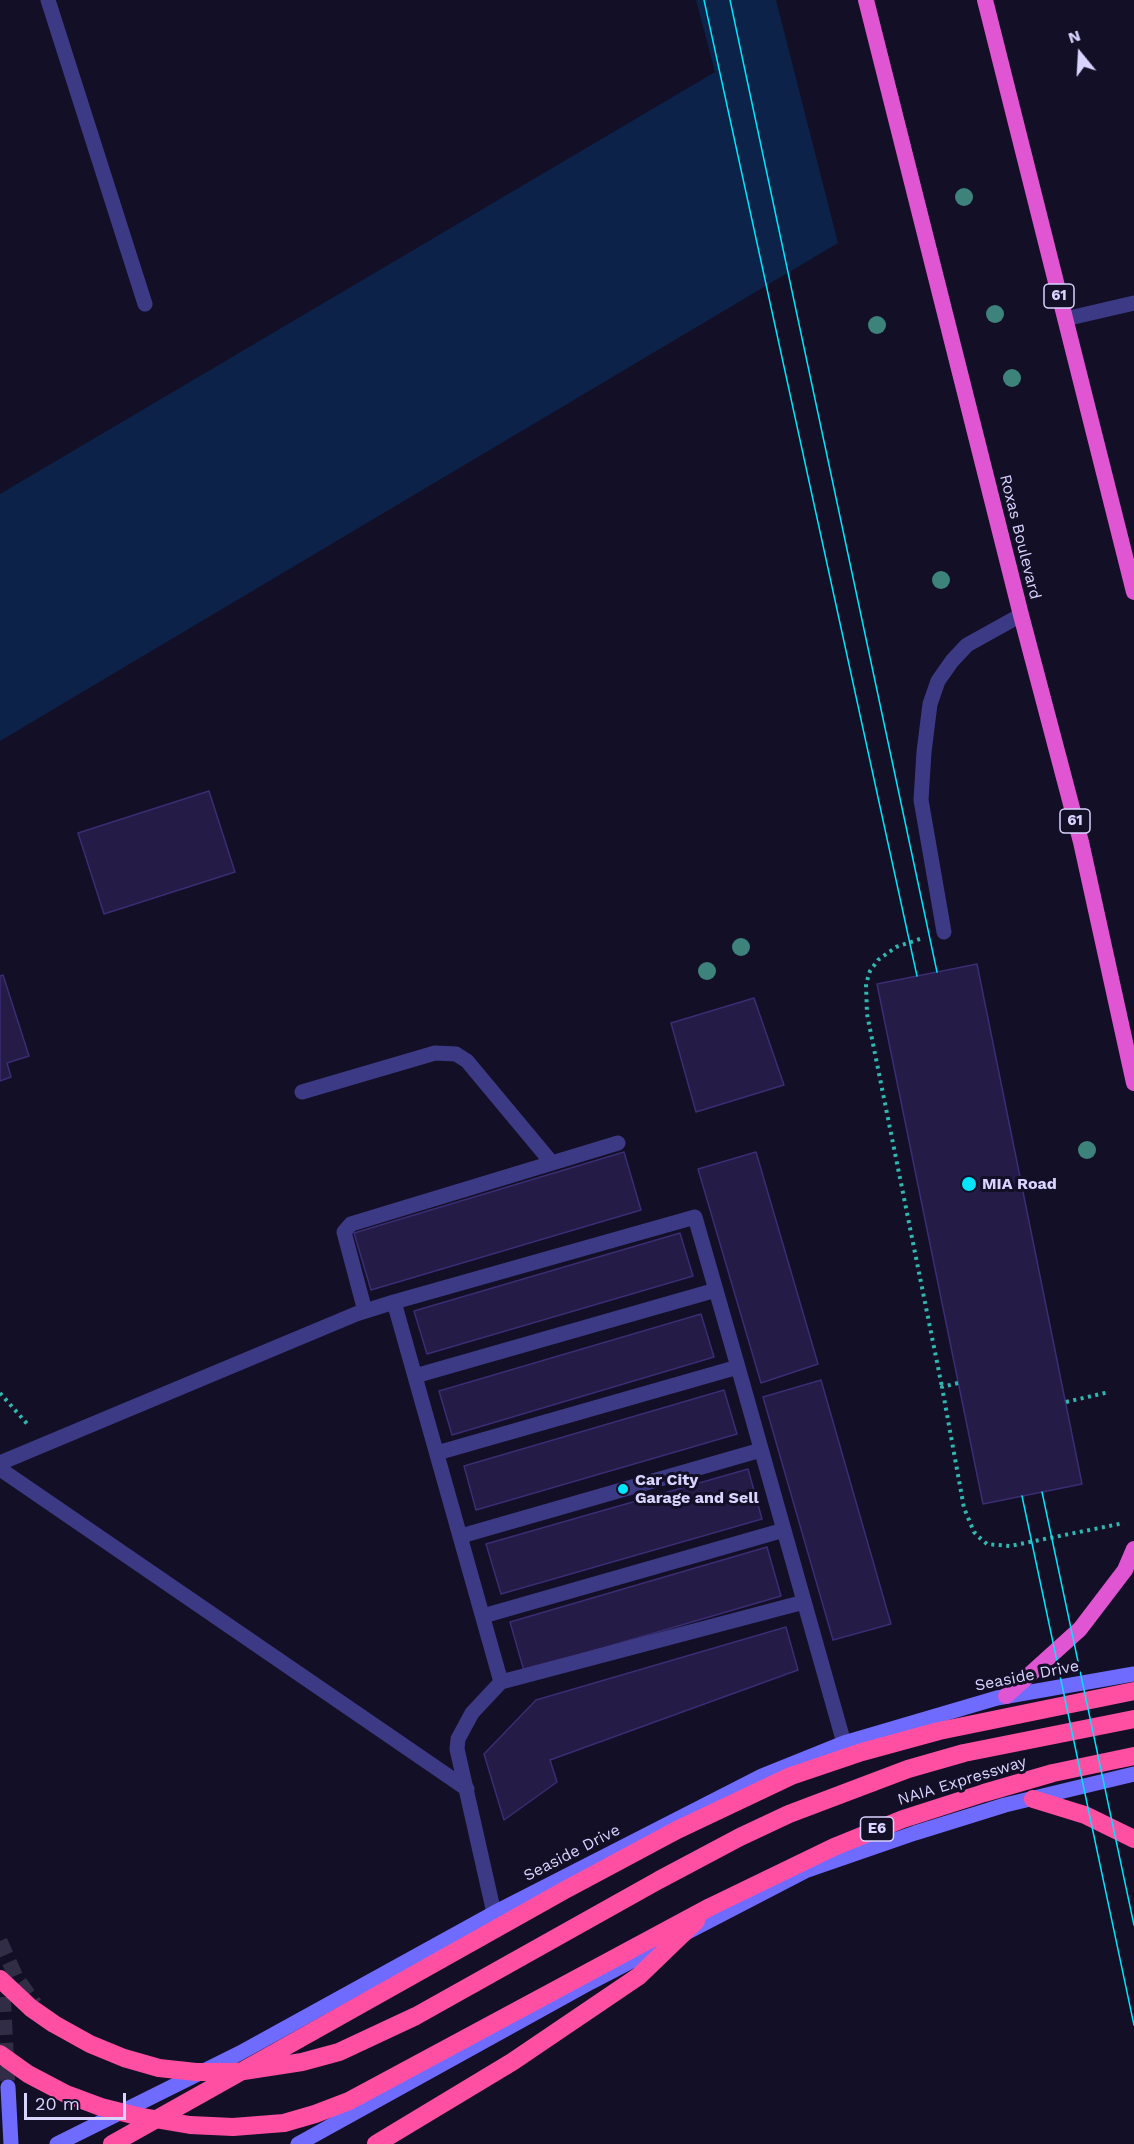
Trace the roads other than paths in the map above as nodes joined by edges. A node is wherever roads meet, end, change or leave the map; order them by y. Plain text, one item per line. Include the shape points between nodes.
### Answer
1 (48, 0) edge
2 (866, 0) edge
3 (986, 0) edge
4 (1134, 303) edge
5 (145, 304) dead end
6 (1065, 319) junction
7 (1134, 592) edge
8 (1021, 615) junction
9 (944, 932) road end
10 (1134, 1083) edge
11 (302, 1092) dead end
12 (618, 1143) dead end
13 (552, 1163) junction
14 (716, 1290) junction
15 (394, 1302) junction
16 (365, 1311) junction
17 (738, 1367) junction
18 (415, 1376) junction
19 (761, 1450) junction
20 (437, 1453) junction
21 (0, 1463) edge
22 (0, 1469) edge
23 (784, 1530) junction
24 (461, 1536) junction
25 (1134, 1549) edge
26 (804, 1602) junction
27 (483, 1616) junction
28 (1134, 1674) edge
29 (501, 1682) junction
30 (1134, 1692) edge
31 (1006, 1696) junction
32 (1134, 1719) edge
33 (844, 1743) junction
34 (1134, 1756) edge
35 (1134, 1774) edge
36 (467, 1790) junction
37 (1033, 1799) junction
38 (1134, 1839) edge
39 (710, 1906) junction
40 (494, 1913) junction
41 (0, 1979) edge
42 (0, 2054) edge
43 (8, 2088) tunnel mouth
44 (11, 2144) edge
45 (57, 2144) edge
46 (112, 2144) edge
47 (298, 2144) edge
48 (376, 2144) edge

1 - 5 lane
2 - 8 highway, Roxas Boulevard / 61
3 - 6 highway, 61
4 - 6 lane
6 - 7 highway, 61
8 - 9 lane via 967,645 938,681 930,704 921,800
8 - 10 highway, Roxas Boulevard / 61 via 1081,842
11 - 13 lane via 435,1053 456,1054 467,1061
12 - 13 lane
13 - 16 lane via 351,1224 344,1232
14 - 15 lane via 694,1217
14 - 17 lane
14 - 18 lane
15 - 16 lane
15 - 18 lane
16 - 21 lane
17 - 19 lane
17 - 20 lane
18 - 20 lane
19 - 23 lane
19 - 24 lane
20 - 24 lane
22 - 36 lane
23 - 26 lane
23 - 27 lane
24 - 27 lane
25 - 31 highway via 1125,1570 1080,1629
26 - 29 lane
26 - 33 lane
27 - 29 lane
28 - 31 main road, Seaside Drive
29 - 36 lane via 472,1713 458,1739
30 - 46 highway via 939,1731 791,1776 576,1884
31 - 33 main road, Seaside Drive
32 - 41 highway via 964,1753 898,1772 789,1814 658,1880 416,2016 339,2052 302,2062 237,2072 159,2068 90,2044 54,2024
33 - 40 main road, Seaside Drive via 762,1776
34 - 39 highway, NAIA Expressway / E6 via 1053,1773 903,1819
35 - 37 main road
36 - 40 lane
37 - 38 highway via 1084,1815
37 - 47 main road via 915,1833 805,1871 591,1982
39 - 42 highway, NAIA Expressway via 349,2101 284,2123 190,2125 137,2116 66,2094
39 - 48 highway via 639,1976 512,2062
40 - 45 main road, Seaside Drive via 240,2053
43 - 44 main road

